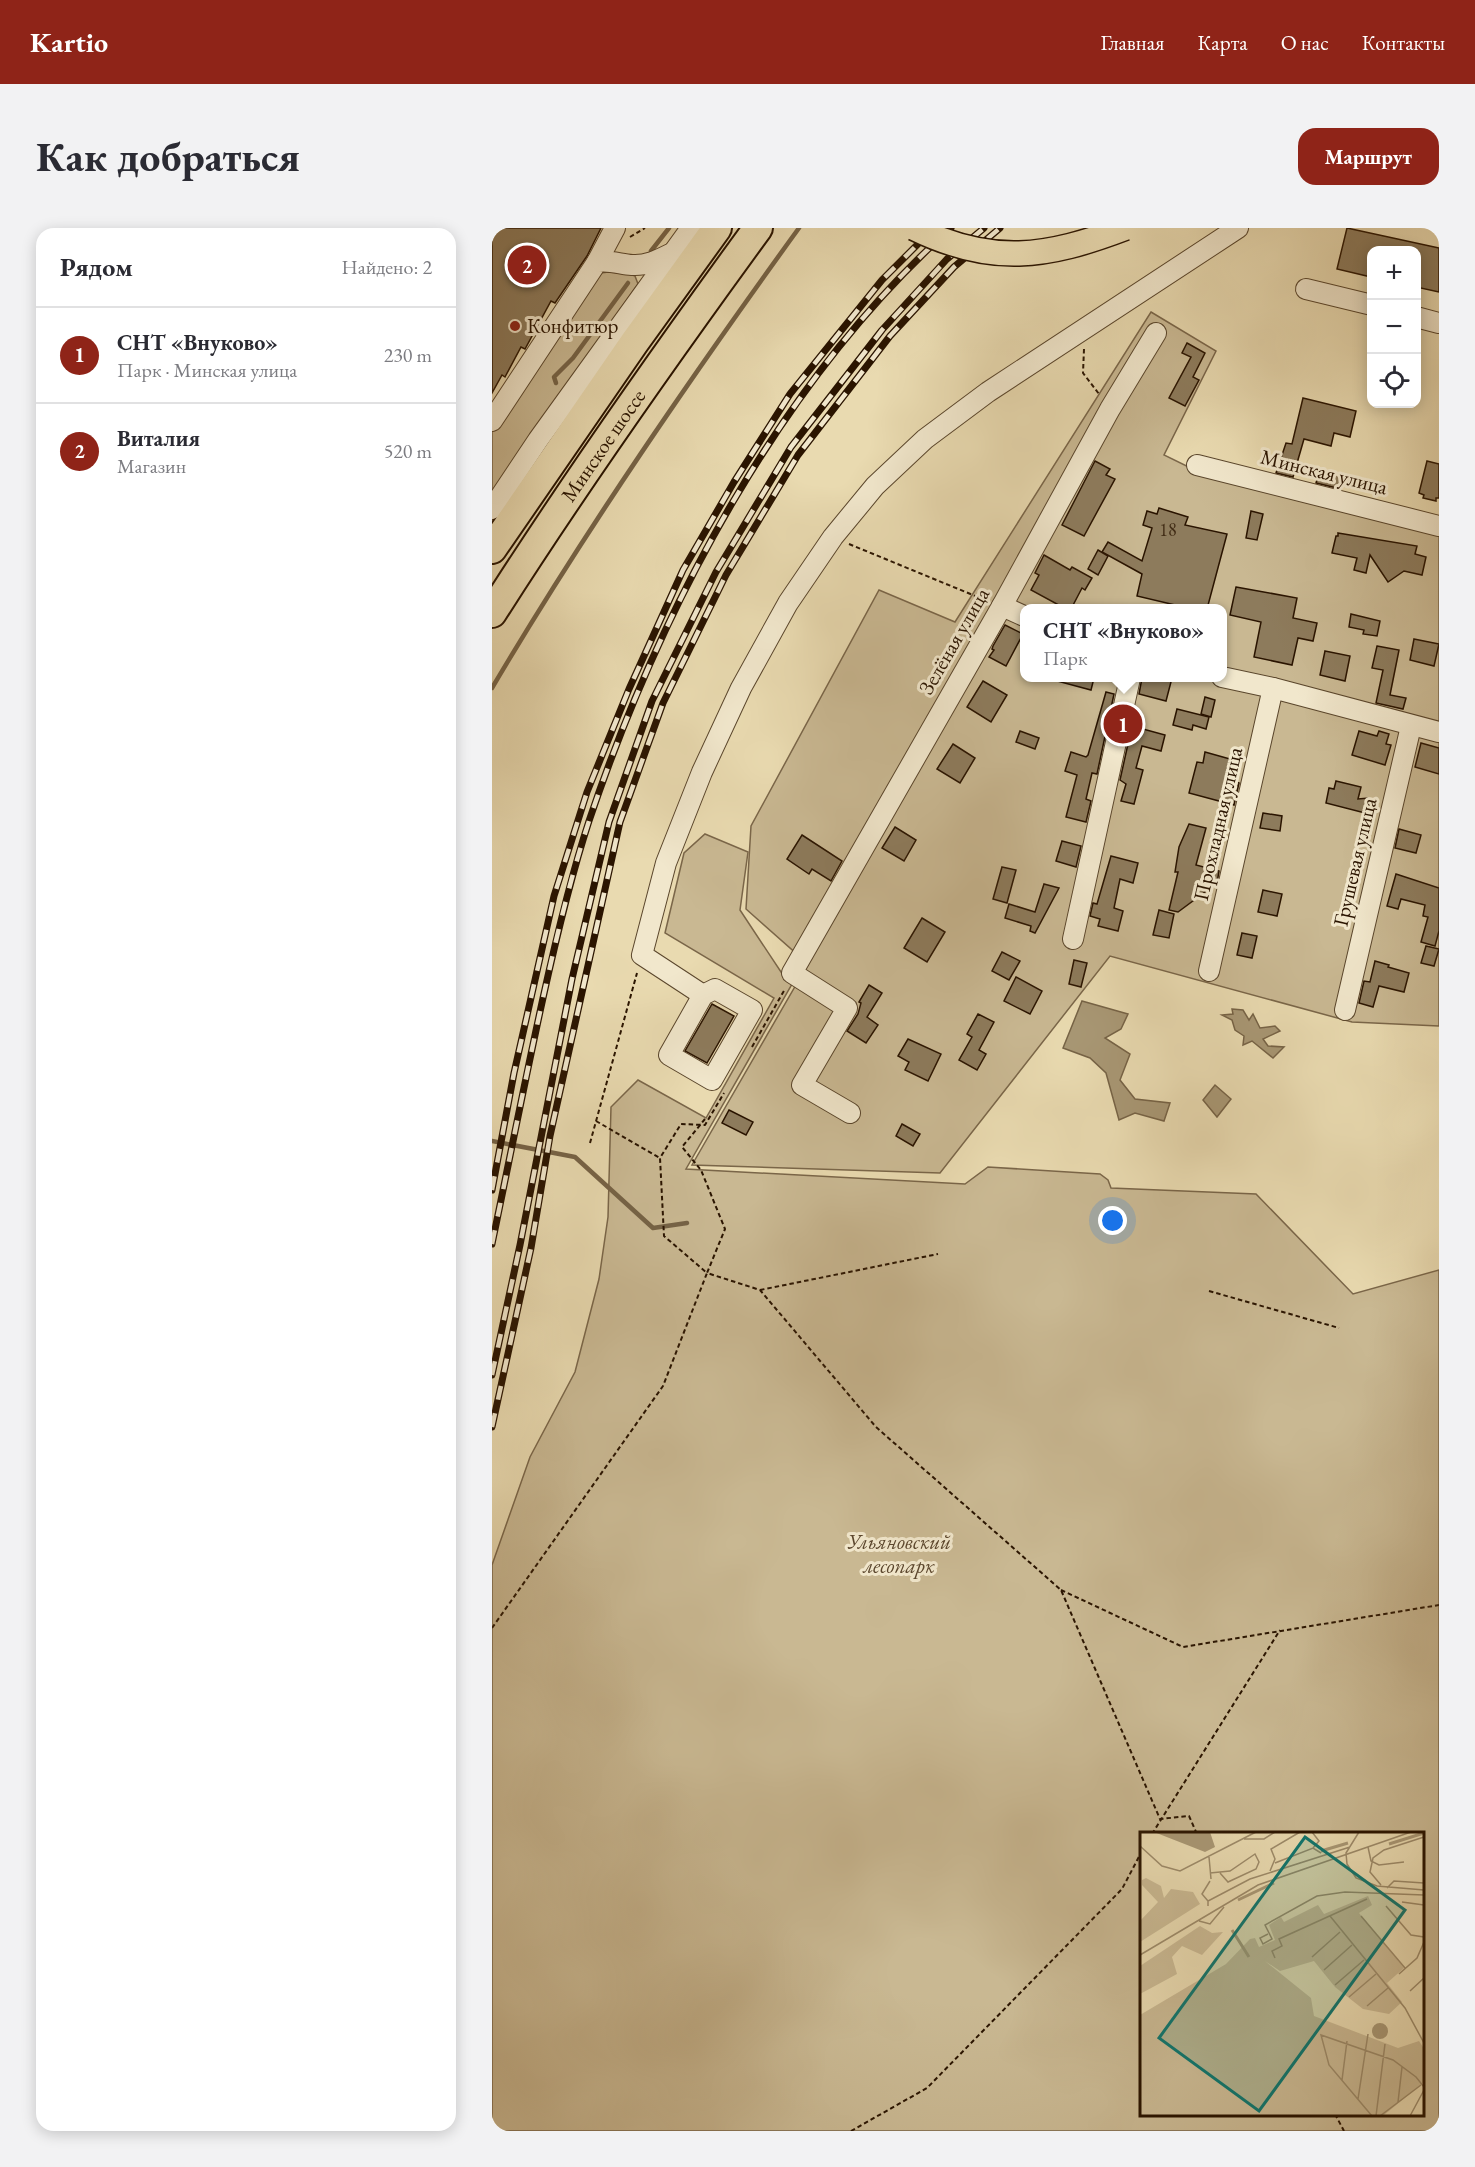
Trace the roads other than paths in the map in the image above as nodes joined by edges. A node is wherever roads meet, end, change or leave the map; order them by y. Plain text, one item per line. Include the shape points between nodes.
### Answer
1 (615, 228) edge
2 (691, 228) edge
3 (717, 228) edge
4 (758, 228) edge
5 (914, 228) edge
6 (1125, 228) edge
7 (1238, 228) edge
8 (682, 258) junction
9 (597, 262) junction
10 (1306, 289) dead end
11 (1367, 304) edge
12 (1421, 318) edge
13 (1439, 322) edge
14 (1156, 333) dead end
15 (492, 421) edge
16 (1197, 465) dead end
17 (492, 509) edge
18 (1439, 526) edge
19 (492, 549) edge
20 (1002, 606) junction
21 (492, 613) edge
22 (1020, 614) edge
23 (1227, 678) edge
24 (1129, 682) edge
25 (1273, 688) junction
26 (1411, 726) junction
27 (1439, 732) edge
28 (1073, 939) dead end
29 (1209, 970) dead end
30 (703, 995) junction
31 (1346, 1010) dead end
32 (850, 1113) dead end

1 - 9 street
2 - 8 street
3 - 8 highway, Минское шоссе
4 - 21 highway, Минское шоссе via 626,411
5 - 6 main road, bridge via 965,248 993,254 1061,249
7 - 30 street via 988,392 925,439 875,486 833,537 788,603 746,679 702,772 666,863 642,955
8 - 9 street via 634,265
8 - 17 street via 538,440
8 - 19 highway, Минское шоссе via 633,343
9 - 15 street
10 - 11 street
12 - 13 street
14 - 20 street, Зелёная улица
16 - 18 street, Минская улица
20 - 22 street
20 - 32 street, Зелёная улица via 792,973 847,1008 801,1085
23 - 25 street
24 - 28 street
25 - 26 street
25 - 29 street, Прохладная улица
26 - 27 street
26 - 31 street, Грушевая улица
30 - 30 street via 669,1055 712,1080 752,1010 715,988

